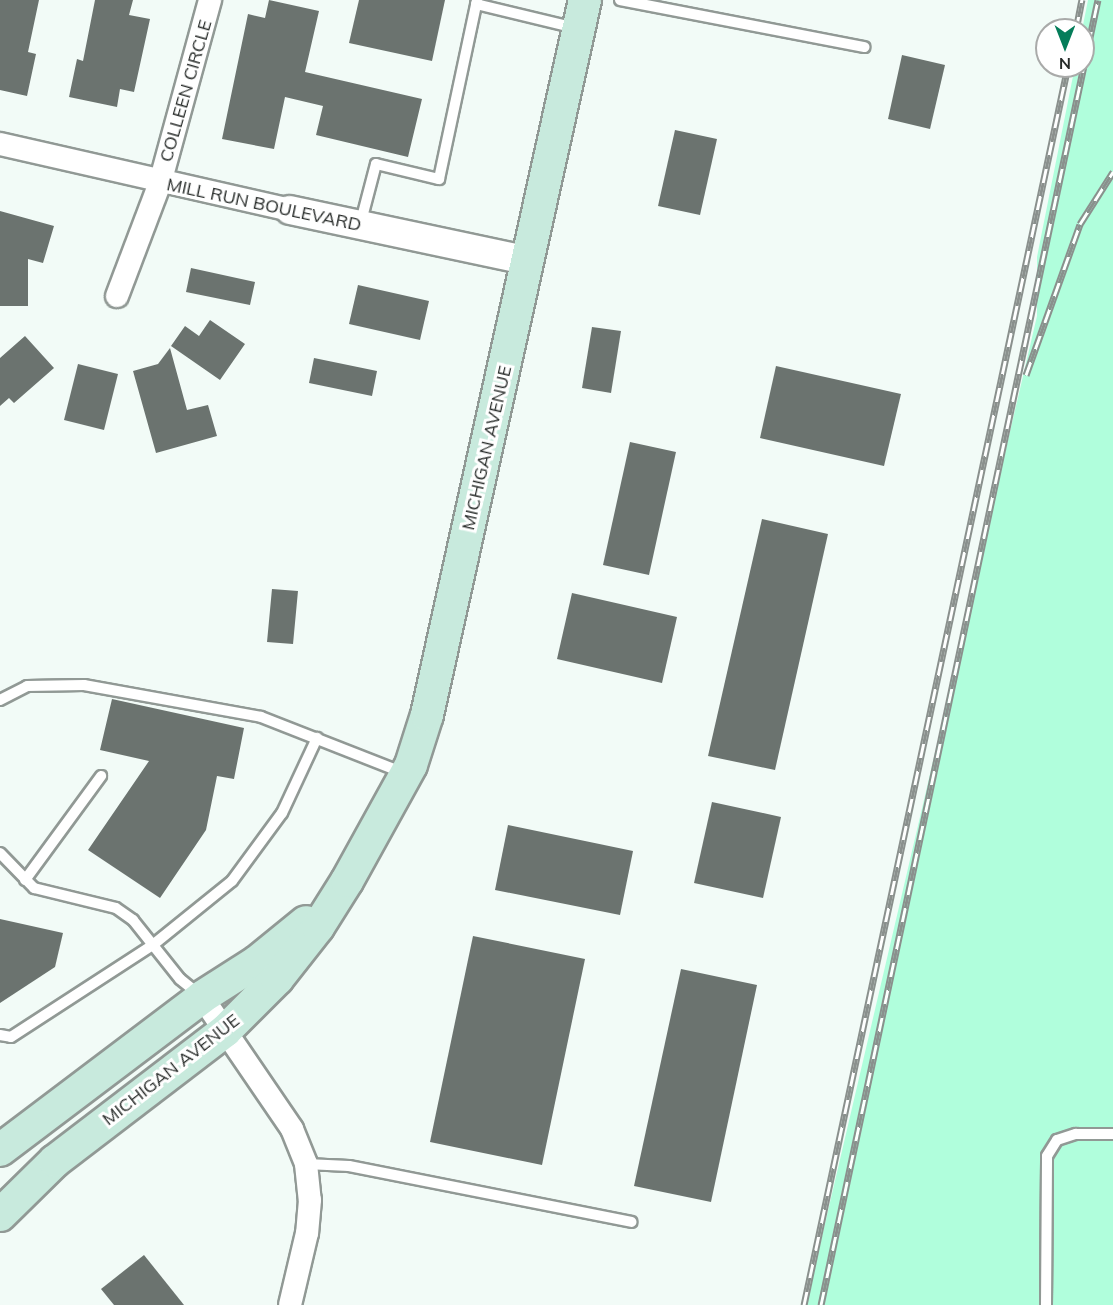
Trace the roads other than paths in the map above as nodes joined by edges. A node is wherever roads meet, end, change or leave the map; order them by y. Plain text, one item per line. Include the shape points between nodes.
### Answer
1 (210, 0) edge
2 (620, 0) edge
3 (477, 2) edge
4 (582, 15) edge
5 (865, 47) dead end
6 (0, 144) edge
7 (160, 183) junction
8 (290, 210) joint
9 (360, 225) junction
10 (529, 261) junction
11 (117, 296) dead end
12 (0, 700) edge
13 (317, 738) junction
14 (406, 774) junction
15 (101, 776) dead end
16 (0, 853) edge
17 (25, 880) junction
18 (347, 881) junction
19 (154, 944) junction
20 (202, 997) junction
21 (225, 1031) junction
22 (0, 1035) edge
23 (1113, 1134) edge
24 (0, 1150) edge
25 (306, 1164) junction
26 (0, 1215) edge
27 (631, 1222) dead end
28 (290, 1305) edge
29 (1046, 1305) edge

1 - 7 street, COLLEEN CIRCLE
2 - 5 lane
3 - 4 lane
3 - 9 lane via 439,179 376,164
4 - 10 main road, MICHIGAN AVENUE
6 - 7 street, MILL RUN BOULEVARD
7 - 8 street, MILL RUN BOULEVARD
7 - 11 street, COLLEEN CIRCLE
8 - 9 street, MILL RUN BOULEVARD
9 - 10 street, MILL RUN BOULEVARD
10 - 14 main road, MICHIGAN AVENUE via 427,716
12 - 13 lane via 27,686 84,685 261,717
13 - 14 lane
13 - 19 lane via 282,813 256,851 201,910
14 - 18 main road, MICHIGAN AVENUE
15 - 17 lane
16 - 17 lane
17 - 19 lane via 34,888 116,908
18 - 20 main road, MICHIGAN AVENUE via 257,962
18 - 21 main road, MICHIGAN AVENUE via 318,927 277,979
19 - 20 lane via 180,979
19 - 22 lane via 11,1037
20 - 21 street
20 - 24 main road, MICHIGAN AVENUE
21 - 25 street via 292,1129
21 - 26 main road, MICHIGAN AVENUE via 55,1161
23 - 29 lane via 1076,1134 1057,1140 1047,1156
25 - 27 lane via 349,1166
25 - 28 street via 310,1200 307,1233

